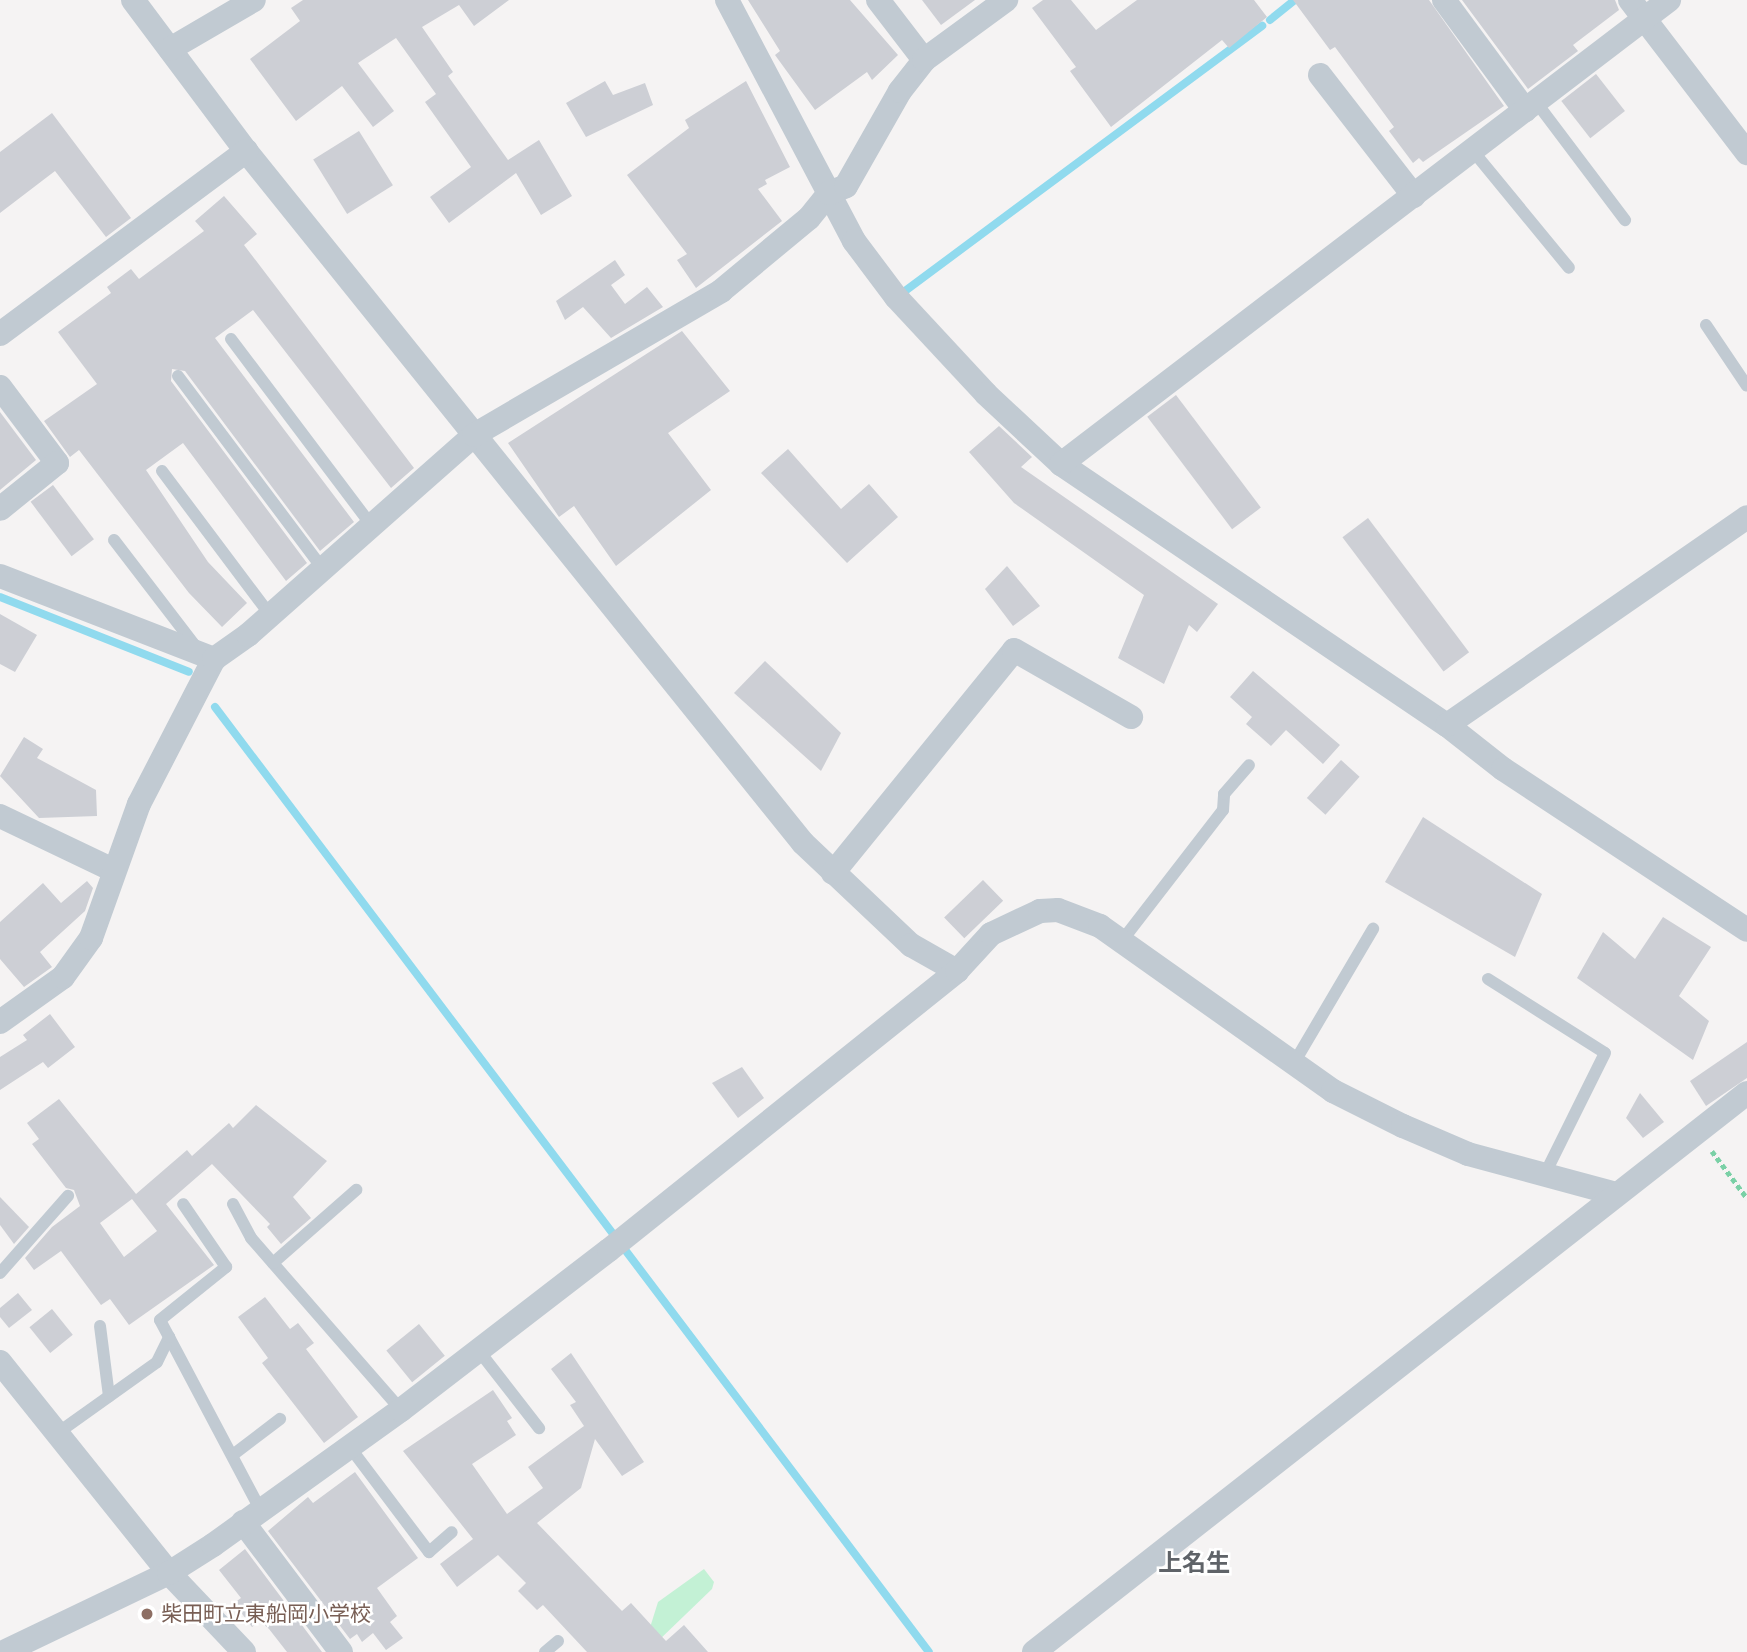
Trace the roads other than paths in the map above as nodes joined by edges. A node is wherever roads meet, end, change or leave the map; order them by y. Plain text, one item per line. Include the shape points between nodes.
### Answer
1 (133, 0) edge
2 (254, 0) edge
3 (727, 0) edge
4 (878, 0) edge
5 (1444, 0) edge
6 (1669, 0) edge
7 (993, 4) edge
8 (1637, 9) edge
9 (170, 49) junction
10 (924, 60) junction
11 (1320, 75) dead end
12 (1531, 106) junction
13 (246, 151) junction
14 (1473, 151) junction
15 (1747, 153) edge
16 (829, 192) junction
17 (1414, 196) junction
18 (1625, 220) dead end
19 (1569, 268) dead end
20 (1706, 325) dead end
21 (0, 334) edge
22 (232, 339) dead end
23 (178, 376) dead end
24 (1747, 386) edge
25 (0, 387) edge
26 (474, 435) junction
27 (1061, 464) junction
28 (162, 471) dead end
29 (0, 509) edge
30 (1747, 517) edge
31 (371, 525) junction
32 (114, 540) dead end
33 (322, 568) junction
34 (0, 576) edge
35 (270, 615) junction
36 (208, 656) junction
37 (1131, 717) dead end
38 (1447, 725) junction
39 (1248, 765) dead end
40 (0, 817) edge
41 (113, 870) junction
42 (834, 873) junction
43 (1373, 929) dead end
44 (1747, 930) edge
45 (1121, 942) junction
46 (957, 971) junction
47 (1488, 979) dead end
48 (0, 1022) edge
49 (1294, 1063) junction
50 (1747, 1093) edge
51 (1545, 1174) junction
52 (356, 1190) dead end
53 (1616, 1194) junction
54 (68, 1196) dead end
55 (233, 1203) dead end
56 (183, 1204) dead end
57 (273, 1263) junction
58 (0, 1273) edge
59 (100, 1326) dead end
60 (169, 1336) junction
61 (479, 1351) junction
62 (0, 1363) edge
63 (109, 1396) junction
64 (401, 1410) junction
65 (280, 1419) dead end
66 (540, 1428) dead end
67 (59, 1432) junction
68 (349, 1446) junction
69 (234, 1454) junction
70 (252, 1515) junction
71 (452, 1532) dead end
72 (169, 1573) junction
73 (558, 1641) dead end
74 (4, 1652) edge
75 (244, 1652) edge
76 (341, 1652) edge
77 (545, 1652) edge
78 (1034, 1652) edge

1 - 9 street
2 - 9 street
3 - 16 street
4 - 10 street
5 - 12 street
6 - 8 street
7 - 10 street
8 - 12 street
8 - 15 street
9 - 13 street
10 - 16 street via 900,91 846,186
11 - 17 street
12 - 14 street
12 - 18 lane
13 - 21 street
13 - 26 street
14 - 17 street
14 - 19 lane
16 - 26 street via 809,218 721,291
16 - 27 street via 854,241 896,296 986,394
17 - 27 street
20 - 24 lane
22 - 31 lane
23 - 33 lane
25 - 29 street via 57,463
26 - 31 street
26 - 42 street via 803,842
27 - 38 street
28 - 35 lane
30 - 38 street
31 - 33 street
32 - 36 lane
33 - 35 street
34 - 36 street
35 - 36 street
36 - 41 street
37 - 42 street via 1014,650
38 - 44 street via 1503,769
39 - 45 lane via 1224,794 1223,810
40 - 41 street
41 - 48 street via 91,938 70,967
42 - 46 street via 911,945
43 - 49 lane
45 - 46 street via 1082,916 1040,911 991,934
45 - 49 street
46 - 61 street
47 - 51 lane via 1605,1053
49 - 51 street via 1333,1091 1402,1126 1468,1154
50 - 53 street
51 - 53 street
52 - 57 lane
53 - 78 street
54 - 58 lane
55 - 57 lane via 251,1238
56 - 60 lane via 226,1267 160,1320
57 - 64 lane
59 - 63 lane
60 - 63 lane via 157,1362
60 - 69 lane
61 - 64 street
61 - 66 lane
62 - 67 street
63 - 67 lane
64 - 68 street
65 - 69 lane
67 - 72 street
68 - 70 street
68 - 71 lane via 429,1552
69 - 70 lane
70 - 72 street
70 - 76 street
72 - 74 street
72 - 75 street
73 - 77 lane

